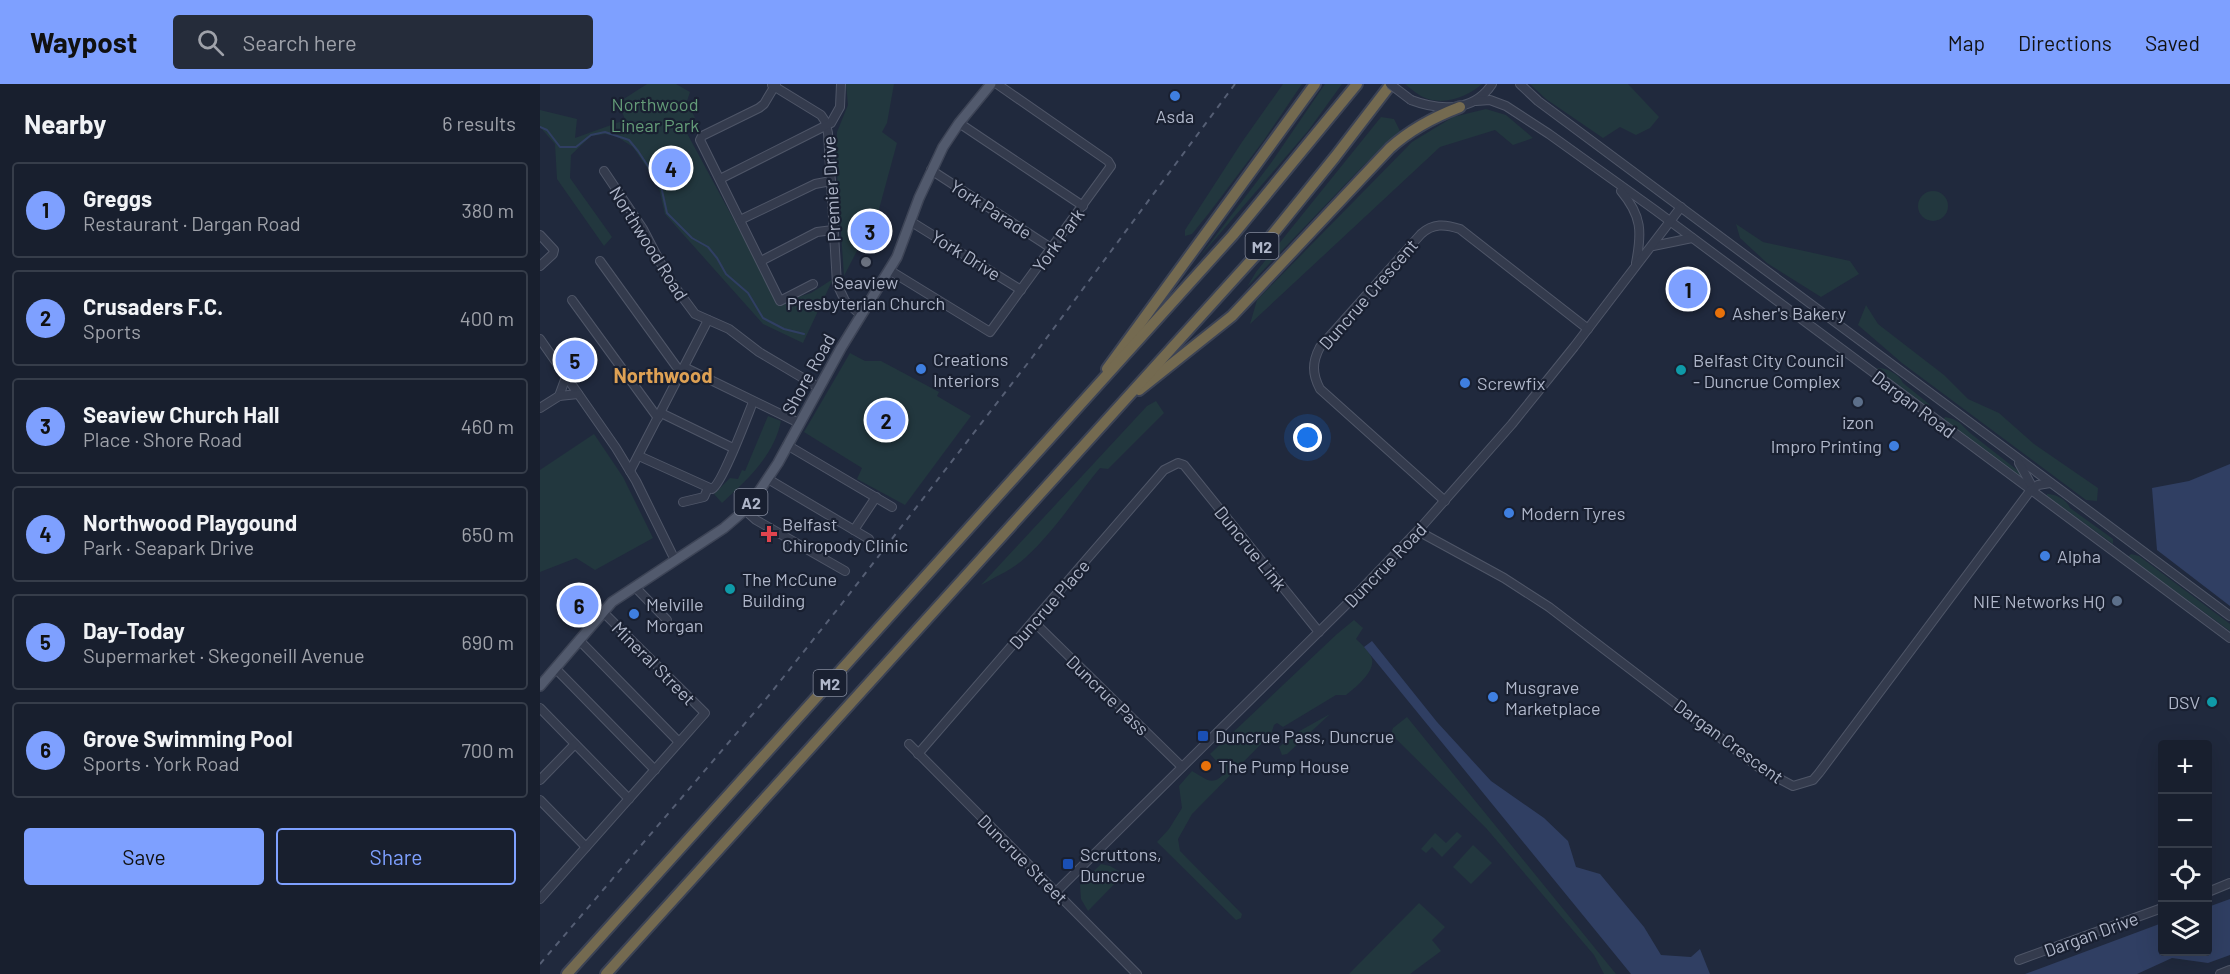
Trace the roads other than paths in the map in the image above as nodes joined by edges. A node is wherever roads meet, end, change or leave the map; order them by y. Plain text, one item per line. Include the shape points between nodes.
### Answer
1 (841, 84) edge
2 (991, 84) edge
3 (997, 84) edge
4 (1315, 84) edge
5 (1357, 84) edge
6 (1391, 84) edge
7 (1492, 84) edge
8 (1520, 84) edge
9 (774, 85) edge
10 (1476, 101) junction
11 (1460, 107) junction
12 (959, 123) junction
13 (827, 126) junction
14 (932, 170) junction
15 (604, 171) dead end
16 (720, 179) junction
17 (831, 181) junction
18 (1614, 182) junction
19 (1083, 206) junction
20 (1681, 207) junction
21 (740, 220) junction
22 (1670, 221) junction
23 (910, 222) junction
24 (833, 230) junction
25 (540, 235) edge
26 (1692, 238) junction
27 (1652, 247) junction
28 (1051, 248) junction
29 (600, 261) dead end
30 (761, 261) junction
31 (1636, 264) junction
32 (540, 266) edge
33 (889, 270) junction
34 (813, 284) dead end
35 (1021, 290) junction
36 (572, 300) dead end
37 (861, 315) junction
38 (708, 320) junction
39 (1588, 329) junction
40 (540, 339) edge
41 (682, 370) junction
42 (566, 377) junction
43 (818, 387) junction
44 (1092, 392) junction
45 (578, 394) junction
46 (559, 396) junction
47 (1124, 400) junction
48 (753, 402) junction
49 (540, 408) edge
50 (659, 415) junction
51 (799, 423) junction
52 (787, 445) junction
53 (734, 448) junction
54 (639, 456) junction
55 (2016, 457) junction
56 (1184, 465) joint
57 (630, 471) junction
58 (768, 479) junction
59 (2050, 483) junction
60 (708, 488) junction
61 (2032, 489) junction
62 (876, 497) junction
63 (1445, 501) junction
64 (683, 502) dead end
65 (892, 507) dead end
66 (745, 510) junction
67 (854, 530) junction
68 (1418, 531) junction
69 (869, 539) dead end
70 (675, 561) junction
71 (845, 571) dead end
72 (634, 587) junction
73 (603, 612) junction
74 (2230, 616) edge
75 (667, 620) dead end
76 (1034, 622) junction
77 (1319, 632) junction
78 (2230, 638) edge
79 (579, 640) junction
80 (555, 668) junction
81 (540, 686) edge
82 (540, 708) edge
83 (680, 742) junction
84 (575, 744) junction
85 (909, 744) dead end
86 (918, 754) junction
87 (1182, 767) junction
88 (655, 770) junction
89 (540, 780) edge
90 (629, 799) junction
91 (540, 801) edge
92 (586, 847) junction
93 (540, 883) edge
94 (2230, 883) edge
95 (548, 890) junction
96 (2212, 890) edge
97 (1056, 892) junction
98 (540, 899) edge
99 (2158, 910) edge
100 (2019, 960) dead end
101 (2230, 970) edge
102 (567, 974) edge
103 (606, 974) edge
104 (1137, 974) edge
105 (2220, 974) edge

1 - 13 street via 840,107
2 - 12 main road, Shore Road / A2
3 - 19 street, York Park via 1108,161 1111,166
4 - 44 highway
5 - 44 highway, M2 via 1233,235
6 - 11 street, bridge via 1411,100 1436,107
6 - 47 highway, M2 via 1255,256
7 - 10 street
8 - 20 street, Dargan Road
9 - 13 street, Premier Drive via 821,115
9 - 16 street via 759,108 702,136 700,140
10 - 11 street
10 - 18 street, Dargan Road via 1490,100 1520,113
11 - 47 highway via 1423,123 1399,140 1232,316
12 - 14 main road, Shore Road / A2
12 - 19 street
13 - 16 street
13 - 17 street, Premier Drive
14 - 23 main road, Shore Road / A2
14 - 28 street, York Parade
15 - 38 street, Northwood Road via 669,279 695,314
16 - 21 street
17 - 21 street via 815,184
17 - 24 street, Premier Drive
18 - 22 street, Dargan Road
18 - 31 street via 1636,212 1640,238
19 - 28 street, York Park
20 - 22 street, Duncrue Road
20 - 55 street, Dargan Road
21 - 30 street
22 - 26 street, Dargan Road
22 - 27 street, Duncrue Road
23 - 33 main road, Shore Road / A2
23 - 35 street, York Drive
24 - 30 street via 817,232
24 - 37 street, Premier Drive via 837,284 845,301
25 - 32 street via 554,249
26 - 27 street
26 - 61 street, Dargan Road
27 - 31 street, Duncrue Road
28 - 35 street, York Park
29 - 41 street
30 - 34 street via 780,301
31 - 39 street, Duncrue Road
33 - 35 street, York Park via 990,332
33 - 37 main road, Shore Road / A2
36 - 50 street
37 - 43 main road, Shore Road / A2
38 - 41 street
38 - 43 street, Northwood Road via 729,328 759,352
39 - 63 street, Duncrue Road
39 - 63 street, Duncrue Crescent via 1460,229 1437,225 1421,234 1320,347 1313,366 1320,389
40 - 42 street
41 - 48 street
41 - 50 street
42 - 45 street
42 - 46 street
43 - 51 main road, Shore Road / A2
44 - 102 highway, M2
45 - 46 street
45 - 57 street
46 - 49 street
47 - 103 highway, M2
48 - 51 street
48 - 53 street
50 - 53 street
50 - 54 street
51 - 52 main road, Shore Road / A2
52 - 58 main road, Shore Road / A2
52 - 62 street
53 - 60 street via 716,487
54 - 57 street
54 - 60 street
55 - 59 street, Dargan Road
55 - 61 street
56 - 76 street, Duncrue Place via 1178,463 1164,470
56 - 77 street, Duncrue Link
57 - 70 street
58 - 66 main road, Shore Road / A2
58 - 67 street
59 - 61 street
59 - 74 street, Dargan Road
60 - 64 street via 704,497
61 - 68 street, Dargan Crescent via 1821,771 1813,780 1793,786 1761,769 1543,603
61 - 78 street, Dargan Road
62 - 65 street
62 - 67 street
63 - 68 street, Duncrue Road
66 - 70 main road, Shore Road / A2
66 - 71 street
67 - 69 street
68 - 77 street, Duncrue Road
70 - 72 main road, A2
72 - 73 main road, A2
72 - 75 street
73 - 79 main road, A2
73 - 83 street, Mineral Street via 705,713
76 - 86 street, Duncrue Place
76 - 87 street, Duncrue Pass
77 - 87 street, Duncrue Road
79 - 80 main road, A2
79 - 83 street
80 - 81 main road, A2
80 - 88 street
82 - 84 street
83 - 88 street
84 - 89 street
84 - 90 street
85 - 86 street, Duncrue Street
86 - 97 street, Duncrue Street
87 - 97 street, Duncrue Road
88 - 90 street
90 - 92 street
91 - 92 street
92 - 95 street
93 - 95 street
94 - 96 street
95 - 98 street
97 - 104 street, Duncrue Street
99 - 100 street, Dargan Drive
101 - 105 street

